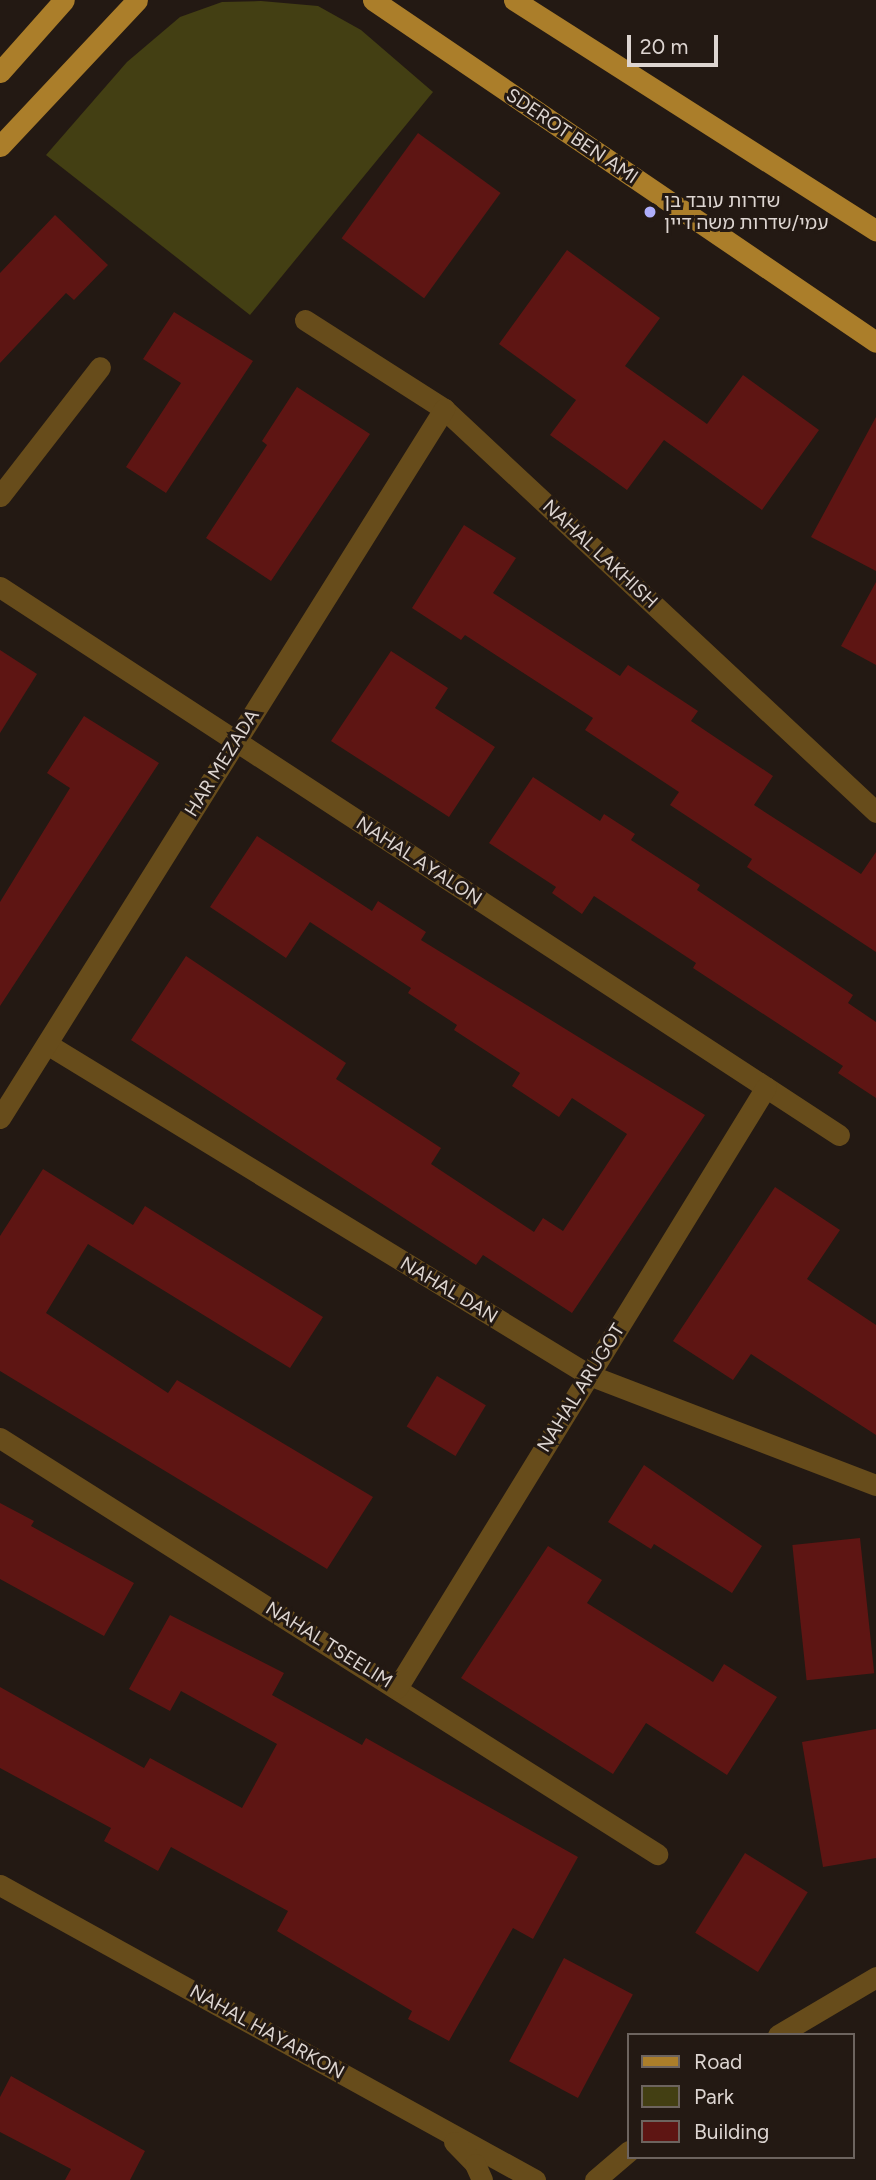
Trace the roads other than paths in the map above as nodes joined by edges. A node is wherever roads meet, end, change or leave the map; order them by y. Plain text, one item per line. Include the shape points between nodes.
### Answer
1 (64, 0) edge
2 (137, 0) edge
3 (373, 0) edge
4 (514, 0) edge
5 (0, 72) edge
6 (0, 146) edge
7 (876, 231) edge
8 (305, 320) dead end
9 (876, 342) edge
10 (100, 367) dead end
11 (444, 409) junction
12 (0, 496) edge
13 (0, 586) edge
14 (236, 741) junction
15 (876, 812) edge
16 (47, 1044) junction
17 (766, 1087) junction
18 (0, 1118) edge
19 (839, 1135) dead end
20 (589, 1375) junction
21 (0, 1438) edge
22 (876, 1485) edge
23 (397, 1688) junction
24 (657, 1854) dead end
25 (0, 1885) edge
26 (876, 1977) edge
27 (781, 2033) edge
28 (441, 2128) junction
29 (628, 2152) edge
30 (482, 2180) edge
31 (535, 2180) edge
32 (595, 2180) edge

1 - 5 main road
2 - 6 main road
3 - 9 main road, SDEROT BEN AMI
4 - 7 main road
8 - 11 street, NAHAL LAKHISH
10 - 12 street
11 - 14 street, HAR MEZADA
11 - 15 street, NAHAL LAKHISH
13 - 14 street, NAHAL AYALON
14 - 16 street, HAR MEZADA
14 - 17 street, NAHAL AYALON
16 - 18 street, HAR MEZADA
16 - 20 street, NAHAL DAN
17 - 19 street, NAHAL AYALON
17 - 20 street, NAHAL ARUGOT
20 - 22 street, NAHAL DAN
20 - 23 street, NAHAL ARUGOT
21 - 23 street, NAHAL TSEELIM
23 - 24 street, NAHAL TSEELIM
25 - 28 street, NAHAL HAYARKON
26 - 27 street
28 - 30 street via 475,2164
28 - 31 street, NAHAL HAYARKON
29 - 32 street

